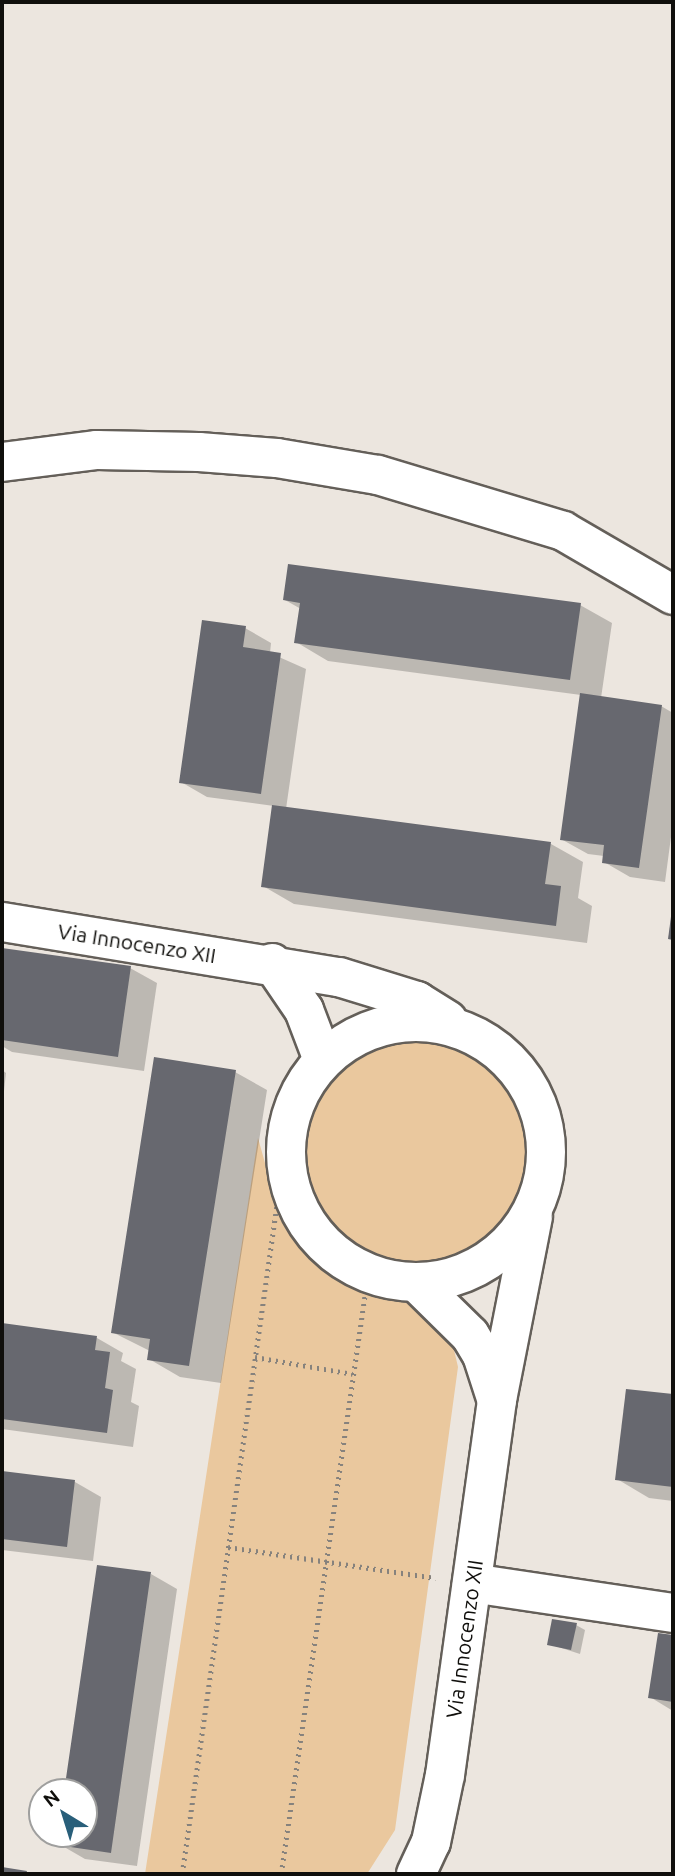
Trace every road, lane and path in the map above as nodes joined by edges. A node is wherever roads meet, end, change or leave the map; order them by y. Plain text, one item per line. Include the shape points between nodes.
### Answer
1 (2, 462) edge
2 (673, 595) edge
3 (2, 922) edge
4 (272, 963) junction
5 (465, 1030) junction
6 (323, 1060) junction
7 (284, 1154) junction
8 (535, 1207) junction
9 (368, 1273) junction
10 (417, 1283) junction
11 (255, 1357) junction
12 (354, 1374) junction
13 (497, 1400) junction
14 (228, 1548) junction
15 (327, 1562) junction
16 (471, 1583) junction
17 (673, 1613) edge
18 (182, 1874) edge
19 (281, 1874) edge
20 (416, 1874) edge

1 - 2 street via 97,450 163,450 264,457 366,472 563,530
3 - 4 street, Via Innocenzo XII
4 - 5 street, Via Innocenzo XII via 394,992
4 - 6 street via 300,1003
5 - 6 street, Via Innocenzo XII via 428,1021 389,1023 353,1037
5 - 8 street, Via Innocenzo XII via 508,1058 532,1090 545,1128 546,1159
6 - 7 street, Via Innocenzo XII via 302,1087 289,1119
7 - 9 street, Via Innocenzo XII via 291,1194 310,1230 340,1259
7 - 11 path
8 - 10 street, Via Innocenzo XII via 515,1238 487,1262 453,1278
8 - 13 street, Via Innocenzo XII
9 - 10 street, Via Innocenzo XII
9 - 12 path
10 - 13 street via 470,1335
11 - 12 path
11 - 14 path
12 - 15 path
13 - 16 street, Via Innocenzo XII
14 - 15 path
14 - 18 path
15 - 16 path
15 - 19 path
16 - 17 street
16 - 20 street, Via Innocenzo XII via 441,1797

